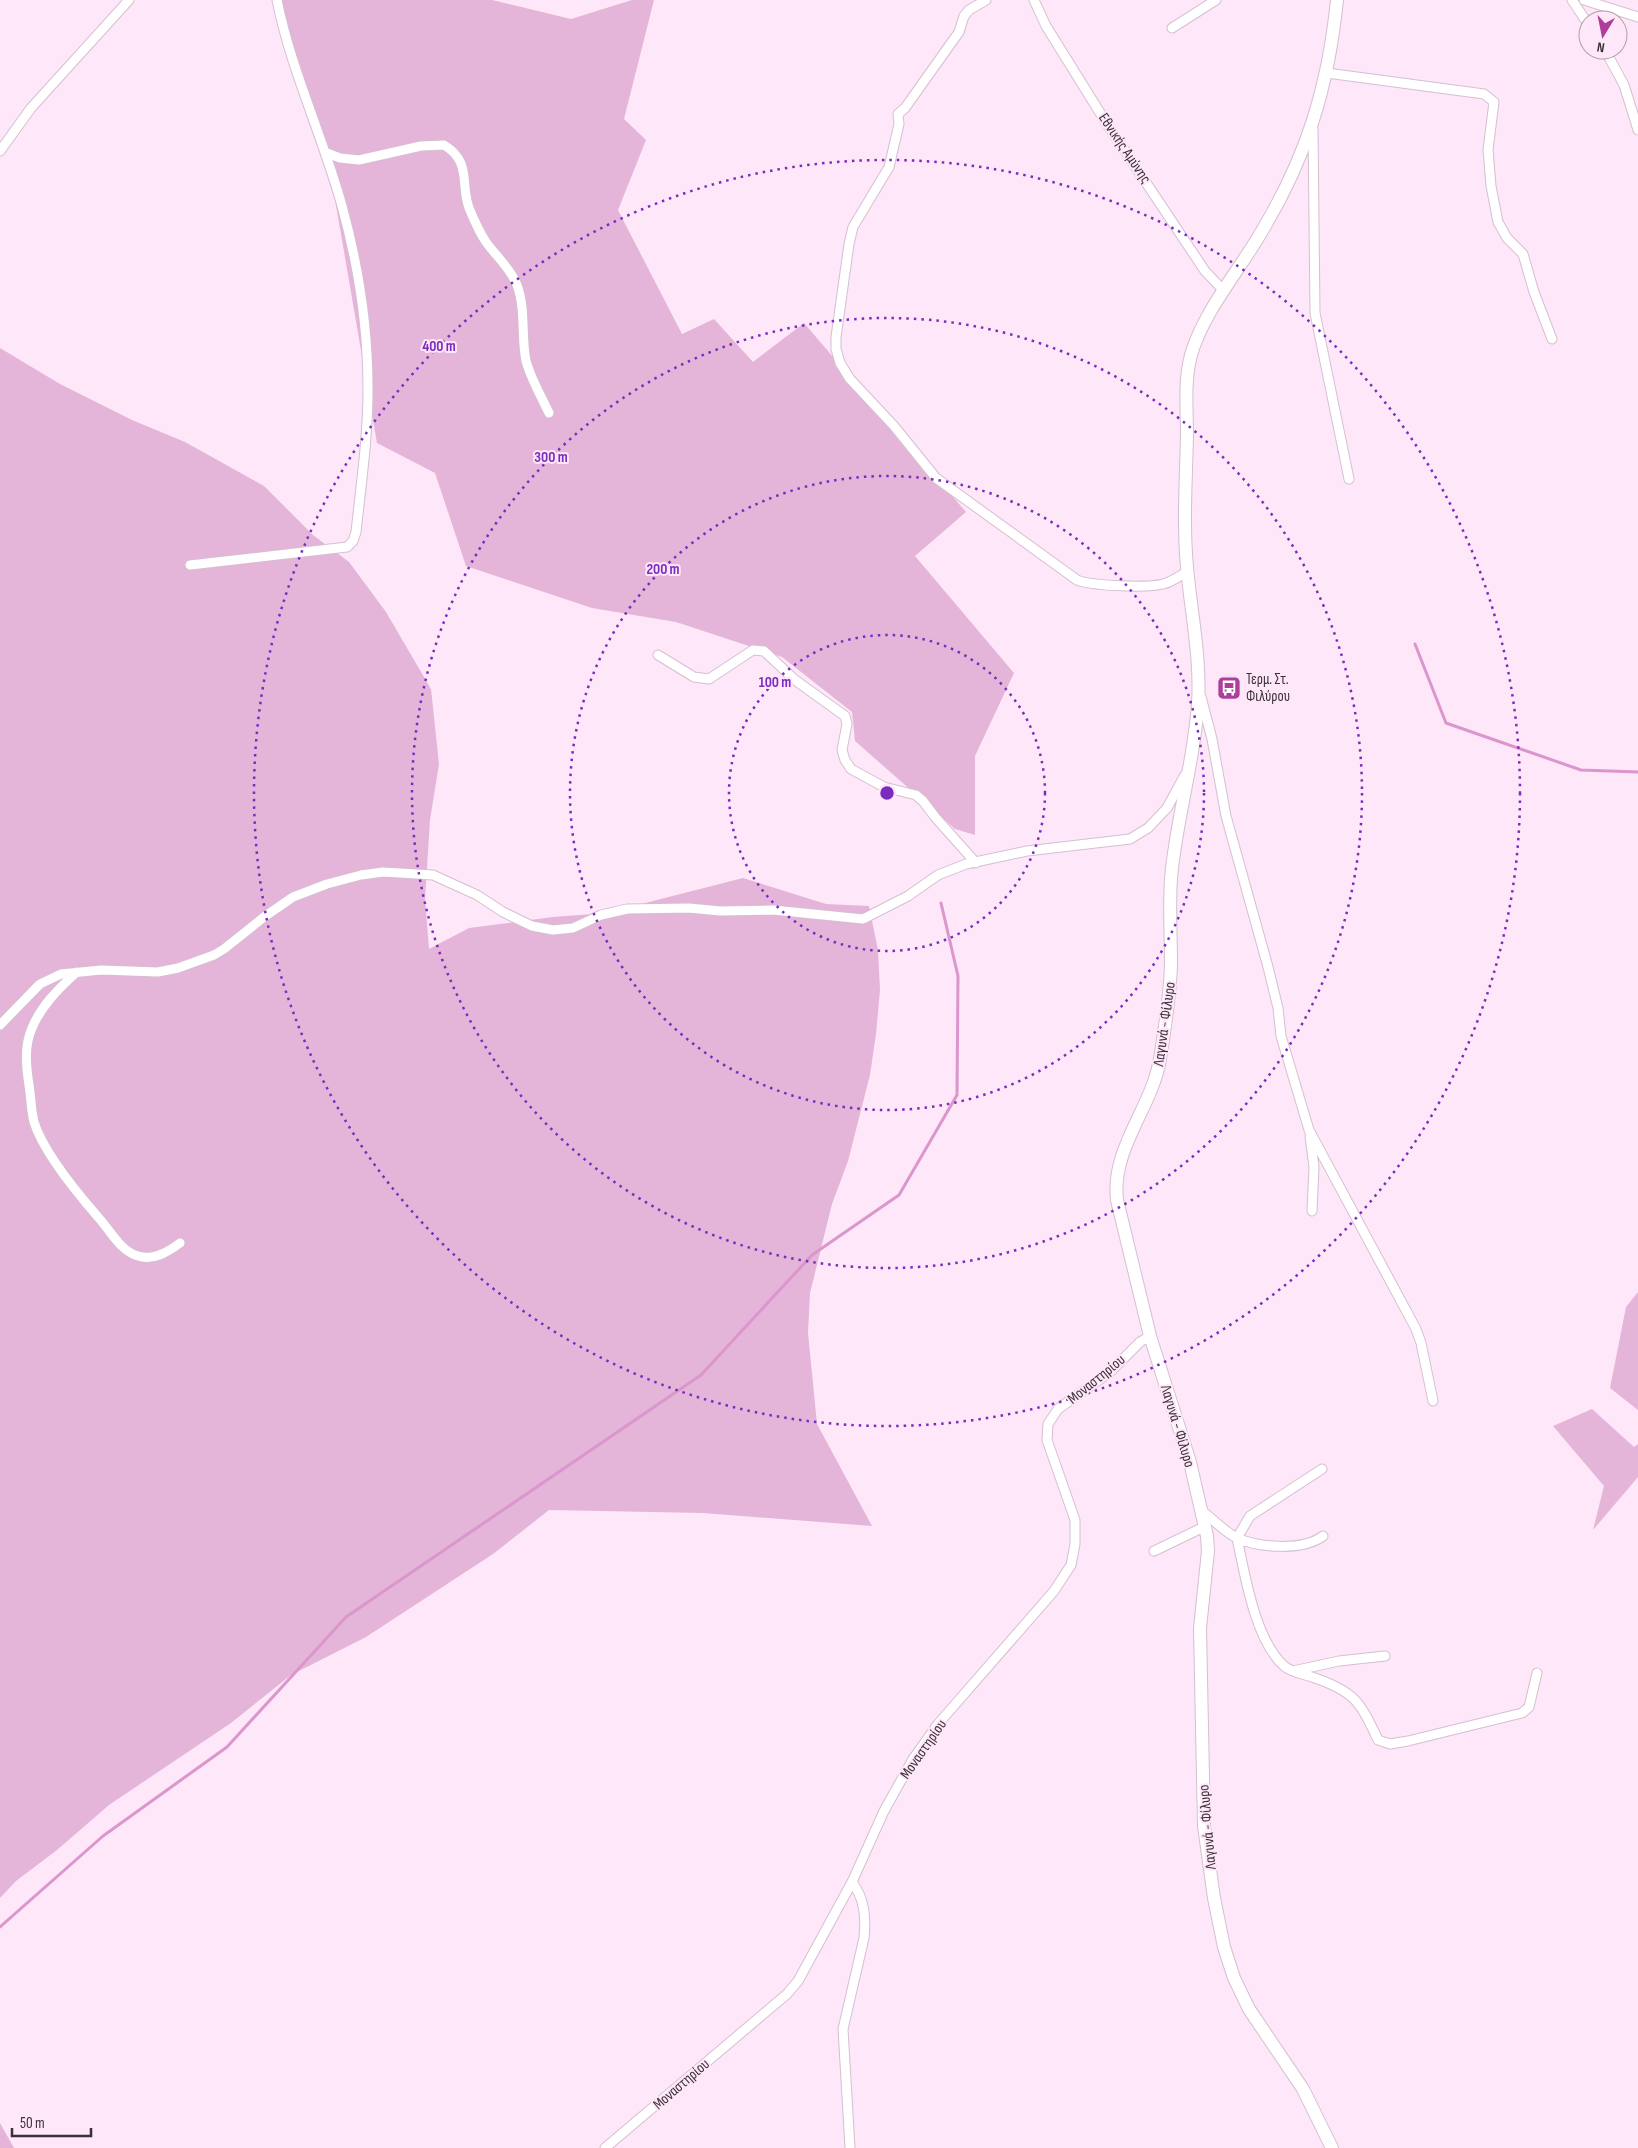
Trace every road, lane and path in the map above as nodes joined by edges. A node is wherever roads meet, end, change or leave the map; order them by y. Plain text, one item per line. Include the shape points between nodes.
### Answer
1 (129, 0) edge
2 (278, 0) edge
3 (986, 0) edge
4 (1034, 0) edge
5 (1216, 0) edge
6 (1337, 0) edge
7 (1584, 0) edge
8 (1638, 16) edge
9 (1172, 28) dead end
10 (1610, 60) edge
11 (1327, 73) junction
12 (1313, 124) junction
13 (1638, 130) edge
14 (0, 151) edge
15 (327, 153) junction
16 (1224, 291) junction
17 (1552, 339) dead end
18 (549, 413) dead end
19 (1349, 479) dead end
20 (190, 565) dead end
21 (1187, 572) junction
22 (658, 655) dead end
23 (1199, 690) junction
24 (1189, 768) junction
25 (976, 863) junction
26 (77, 972) junction
27 (0, 1024) edge
28 (1309, 1130) junction
29 (1312, 1211) dead end
30 (180, 1243) dead end
31 (1150, 1336) junction
32 (1433, 1402) dead end
33 (1322, 1469) dead end
34 (1203, 1512) junction
35 (1206, 1526) junction
36 (1323, 1536) dead end
37 (1237, 1538) junction
38 (1154, 1551) dead end
39 (1385, 1656) dead end
40 (1293, 1671) junction
41 (1537, 1673) dead end
42 (852, 1882) junction
43 (604, 2148) edge
44 (850, 2148) edge
45 (1332, 2148) edge

1 - 14 street via 31,108
2 - 15 street via 286,38
3 - 21 street via 964,16 954,40 898,114 899,124 888,167 853,227 849,244 836,337 840,363 850,379 936,478 1077,580 1088,584 1153,585 1172,581
4 - 16 street, Εθνικής Αμύνης via 1049,31 1107,124 1205,271
5 - 9 street
6 - 11 street, Λαγυνά - Φίλυρο
7 - 8 street
10 - 13 street via 1624,85
11 - 12 street, Λαγυνά - Φίλυρο
11 - 17 street via 1484,94 1494,102 1488,150 1498,222 1507,238 1523,254
12 - 16 street, Λαγυνά - Φίλυρο via 1287,186
12 - 19 street via 1315,313
15 - 18 street via 359,160 421,146 444,145 459,157 463,166 465,195 475,223 518,287 526,360
15 - 20 street via 354,256 366,350 366,425 356,532 347,547
16 - 21 street, Λαγυνά - Φίλυρο via 1197,337 1188,370
21 - 23 street, Λαγυνά - Φίλυρο via 1197,643
22 - 25 street via 694,677 709,679 753,650 764,651 795,680 845,716 847,724 842,750 850,769 884,787 916,795
23 - 24 street, Λαγυνά - Φίλυρο
23 - 28 street via 1226,816 1270,975 1281,1036
24 - 25 street via 1167,808 1148,828 1130,839 1027,851
24 - 31 street, Λαγυνά - Φίλυρο via 1171,880 1170,987 1160,1060 1151,1091 1124,1148 1116,1181 1117,1200
25 - 26 street via 938,875 908,896 863,919 774,910 627,909 600,915 573,928 554,930 532,926 433,875 383,872 327,884 293,898 224,949 195,963 158,972
26 - 27 street via 61,974 40,984
26 - 30 street via 57,990 32,1028 26,1067 34,1123 60,1168 121,1246 136,1256 147,1258 169,1251
28 - 29 street via 1314,1167
28 - 32 street via 1416,1329
31 - 34 street, Λαγυνά - Φίλυρο
31 - 42 street, Μοναστηρίου via 1110,1372 1058,1409 1050,1420 1048,1445 1075,1520 1076,1544 1071,1565 1045,1602 926,1739 884,1811
33 - 37 street via 1250,1516
34 - 35 street, Λαγυνά - Φίλυρο
34 - 37 street
35 - 38 street
35 - 45 street, Λαγυνά - Φίλυρο via 1208,1551 1200,1628 1204,1826 1214,1898 1234,1978 1249,2009 1303,2089
36 - 37 street via 1304,1546 1286,1547
37 - 40 street via 1261,1632 1272,1652
39 - 40 street
40 - 41 street via 1347,1691 1358,1702 1378,1740 1390,1744 1522,1713 1529,1707
42 - 43 street, Μοναστηρίου via 806,1967 787,1994
42 - 44 street via 862,1898 866,1924 843,2029

